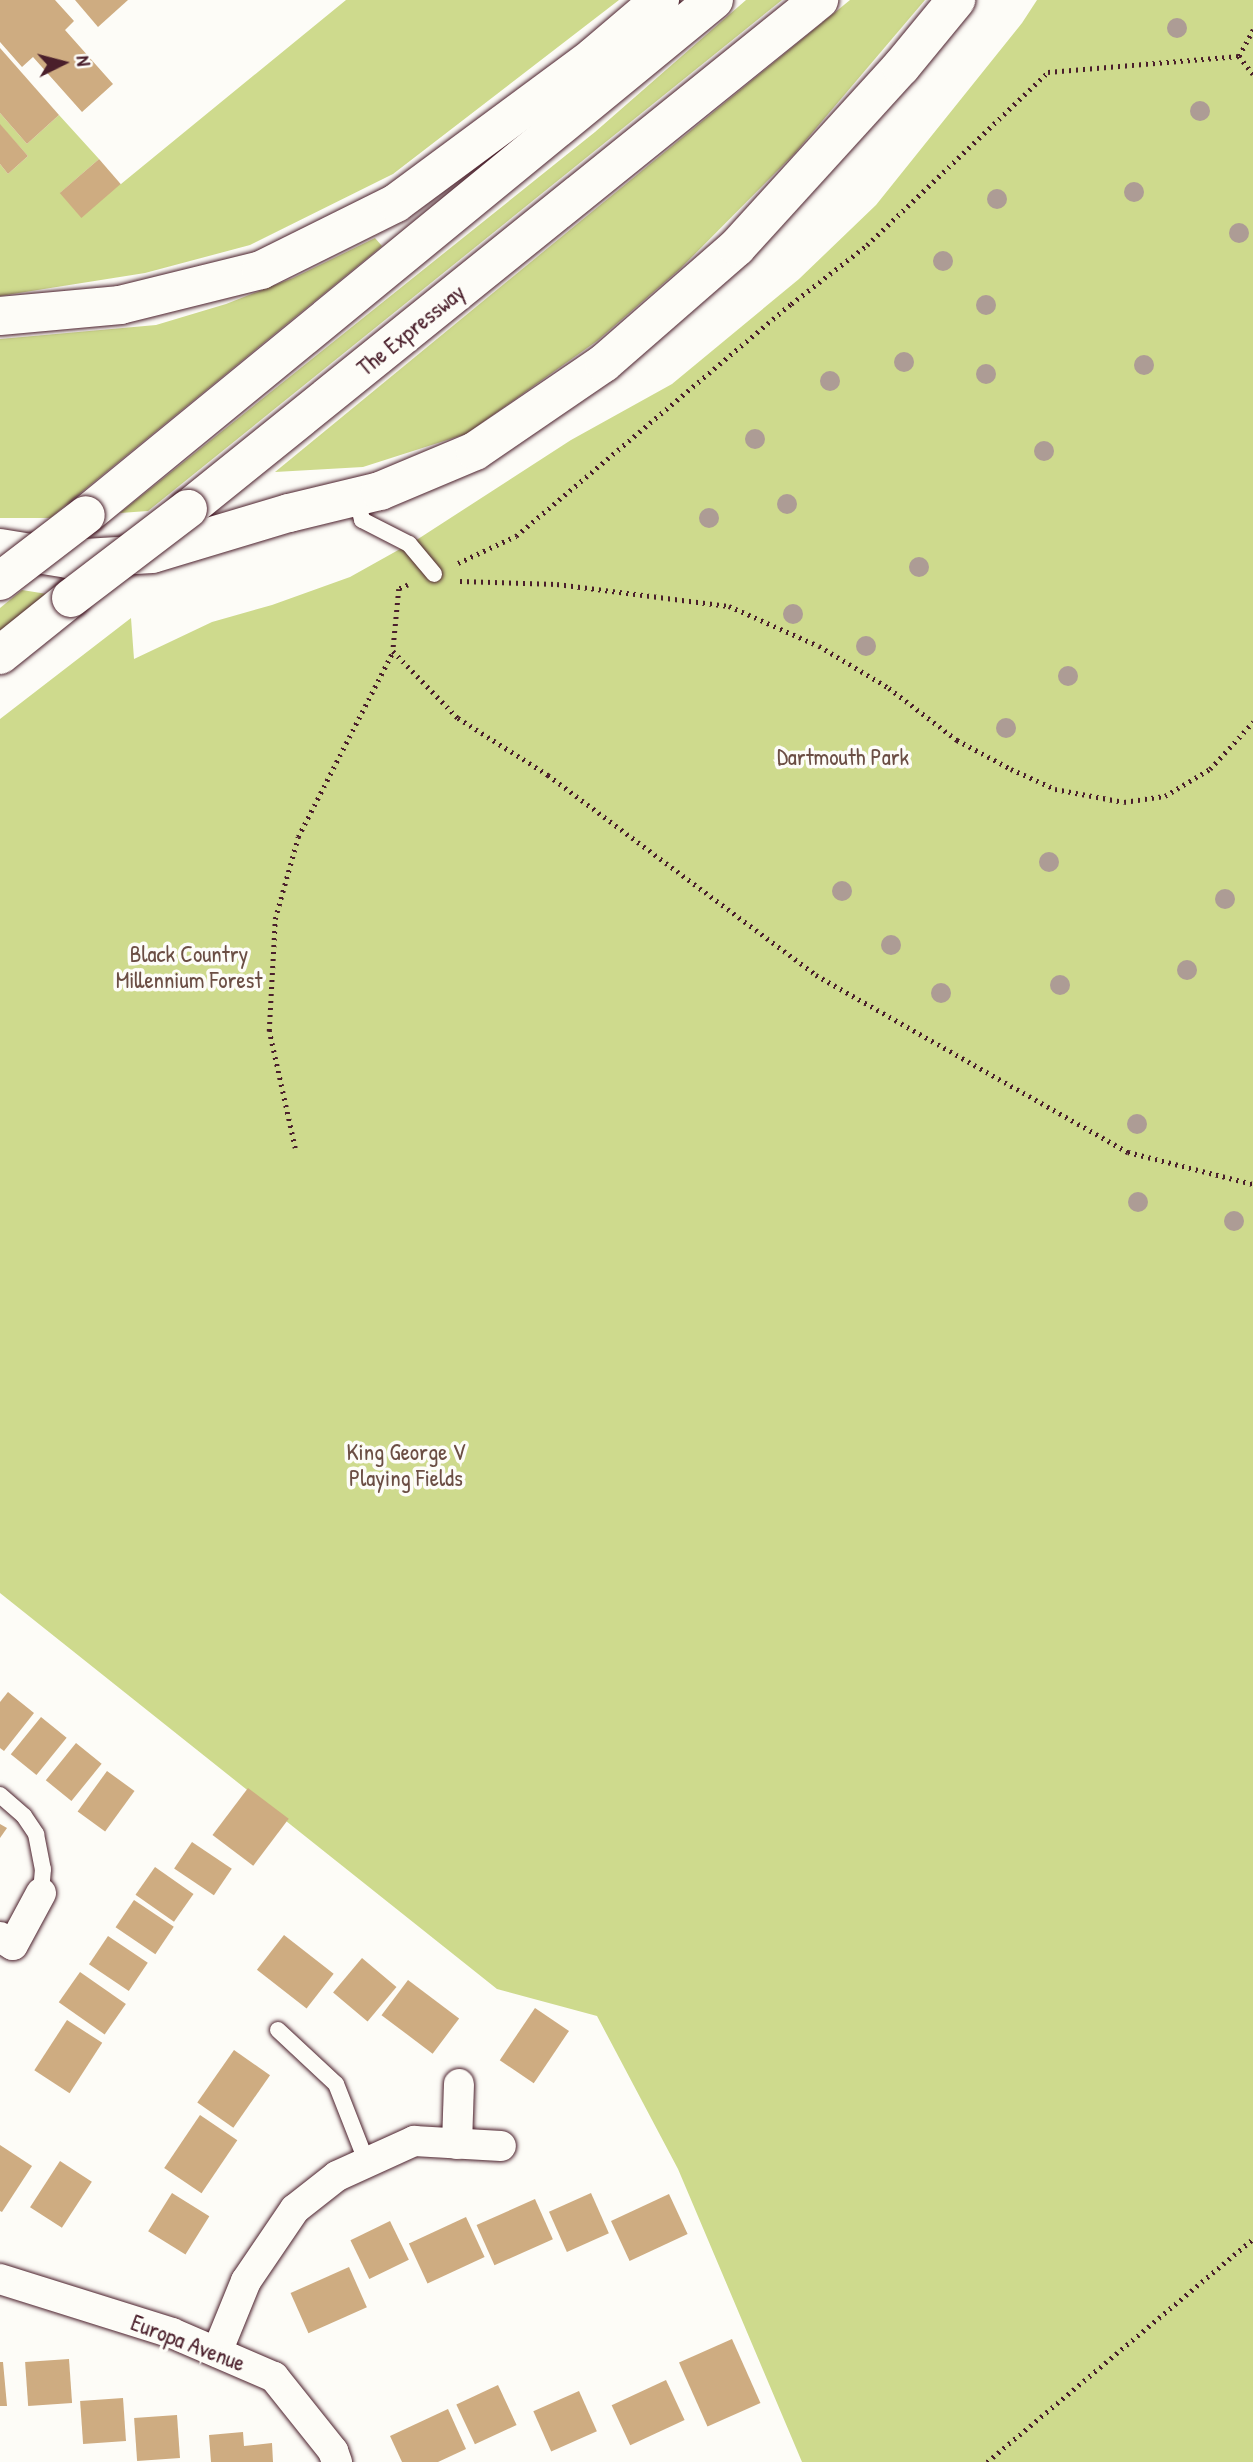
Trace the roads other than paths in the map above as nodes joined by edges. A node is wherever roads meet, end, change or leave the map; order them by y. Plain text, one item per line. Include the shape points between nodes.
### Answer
1 (660, 0) edge
2 (714, 0) edge
3 (819, 0) edge
4 (956, 0) edge
5 (0, 316) edge
6 (356, 497) junction
7 (0, 548) edge
8 (434, 573) road end
9 (0, 581) edge
10 (0, 655) edge
11 (0, 1795) edge
12 (41, 1893) joint
13 (0, 1937) edge
14 (278, 2030) dead end
15 (459, 2084) dead end
16 (457, 2144) junction
17 (501, 2146) dead end
18 (367, 2162) junction
19 (0, 2279) edge
20 (217, 2352) junction
21 (337, 2462) edge

1 - 5 highway via 593,57 396,203 261,270 120,305
2 - 9 highway, bridge
3 - 10 highway, The Expressway, bridge
4 - 6 highway via 737,247 604,363 475,452
6 - 7 highway via 152,554 68,559
6 - 8 lane via 362,520 409,544
11 - 12 lane via 36,1834 43,1869
12 - 13 street via 13,1945
14 - 18 lane via 336,2084
15 - 16 street
16 - 17 street
16 - 18 street via 414,2141
18 - 20 street via 337,2176 295,2208 246,2281
19 - 20 street, Europa Avenue via 172,2333
20 - 21 street, Europa Avenue via 274,2377

